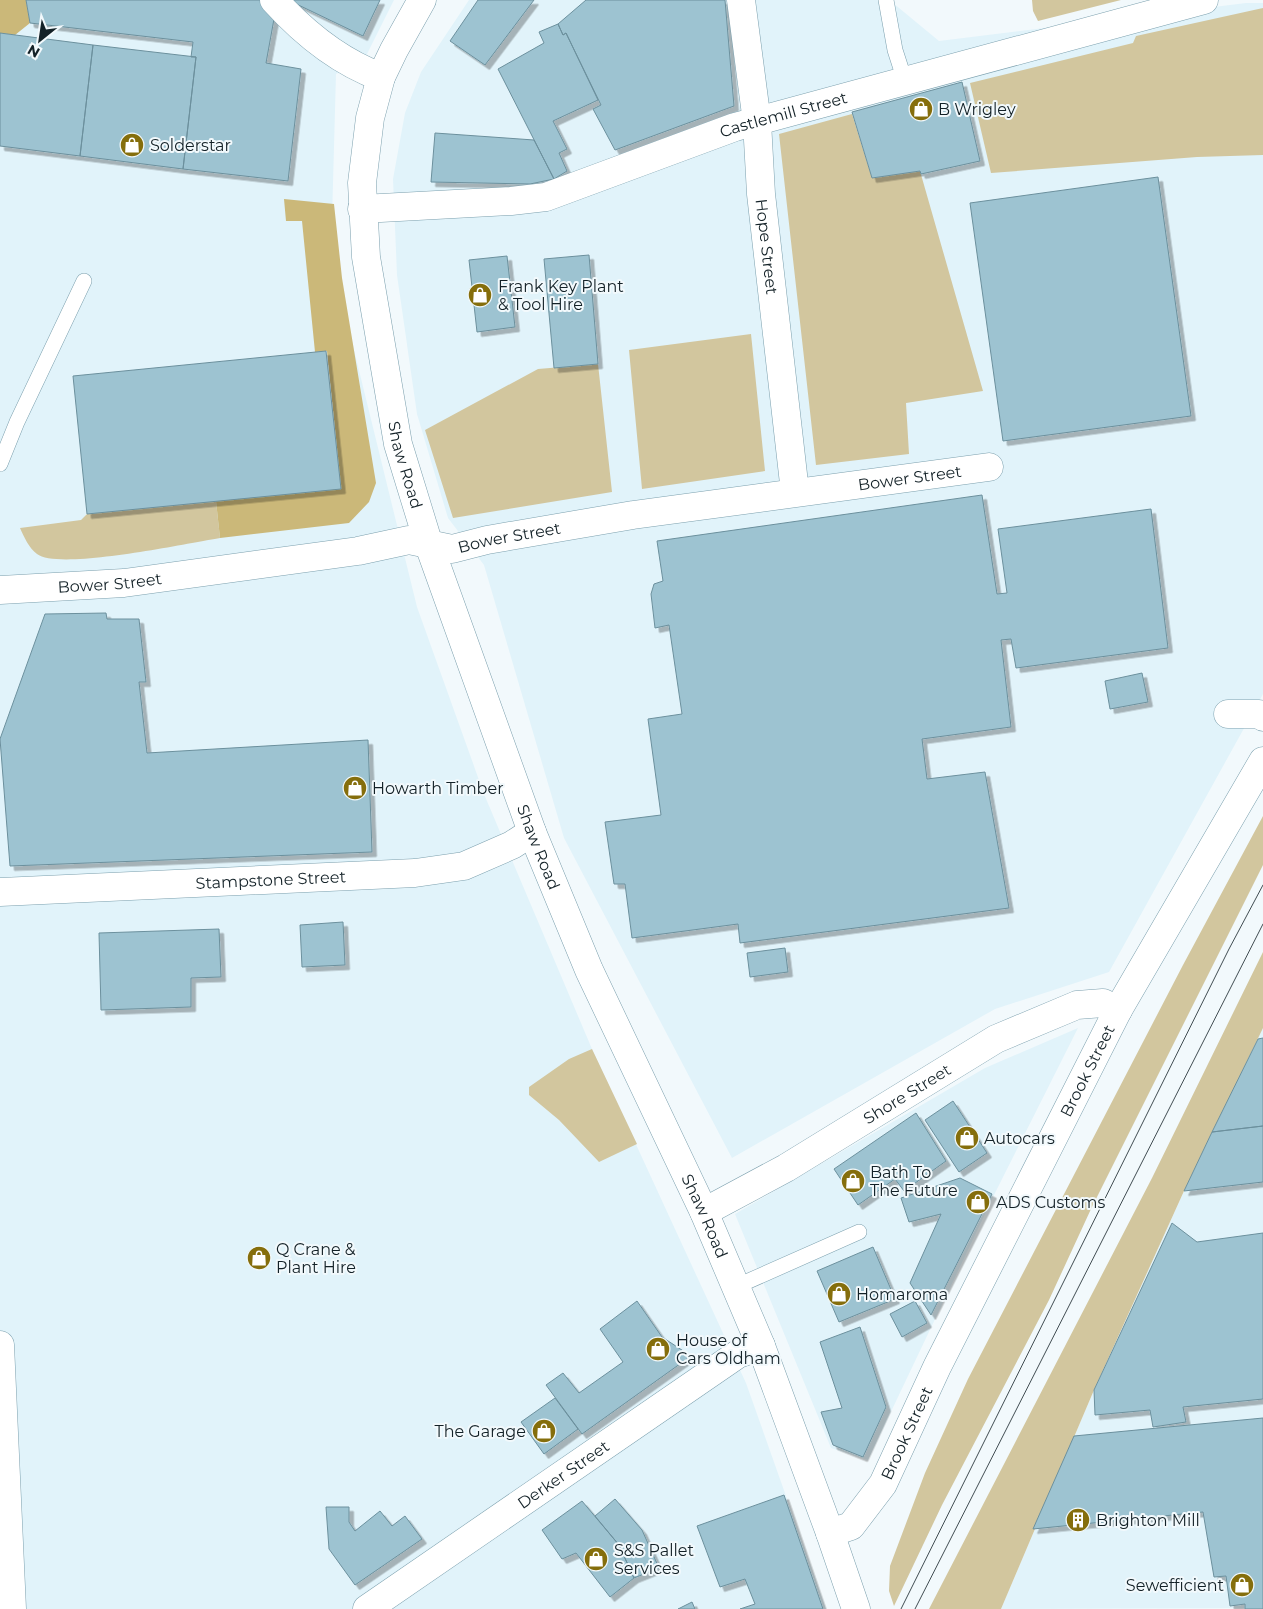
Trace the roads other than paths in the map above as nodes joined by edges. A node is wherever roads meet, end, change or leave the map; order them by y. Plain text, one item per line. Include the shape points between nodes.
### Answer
1 (274, 0) edge
2 (422, 0) edge
3 (741, 0) edge
4 (886, 0) edge
5 (1204, 0) edge
6 (381, 77) junction
7 (906, 81) junction
8 (756, 122) junction
9 (362, 209) junction
10 (84, 281) dead end
11 (0, 464) edge
12 (989, 467) dead end
13 (795, 492) junction
14 (429, 544) junction
15 (0, 590) edge
16 (1228, 714) dead end
17 (1263, 717) edge
18 (1263, 761) edge
19 (532, 832) junction
20 (0, 892) edge
21 (1118, 1010) junction
22 (704, 1212) junction
23 (859, 1232) dead end
24 (735, 1287) junction
25 (0, 1345) edge
26 (761, 1346) junction
27 (830, 1533) junction
28 (12, 1609) edge
29 (367, 1609) edge
30 (856, 1609) edge

1 - 6 street via 290,17 354,66
2 - 6 street, Shaw Road
3 - 8 street, Hope Street
4 - 7 lane via 894,50
5 - 7 street, Castlemill Street
6 - 9 street, Shaw Road via 370,118
7 - 8 street, Castlemill Street
8 - 9 street, Castlemill Street via 546,196 511,201
8 - 13 street, Hope Street via 761,194
9 - 14 street, Shaw Road via 366,258 398,444
10 - 11 lane
12 - 13 street, Bower Street
13 - 14 street, Bower Street via 633,515 452,549
14 - 15 street, Bower Street via 409,540 358,552 124,583
14 - 19 street, Shaw Road
16 - 17 street via 1259,714
18 - 21 street, Brook Street
19 - 20 street, Stampstone Street via 512,845 464,866 415,872
19 - 22 street, Shaw Road via 589,970
21 - 22 street, Shore Street via 1103,1003 1077,1005 996,1039 786,1168
21 - 27 street, Brook Street via 936,1367 883,1484 851,1526
22 - 24 street, Shaw Road
23 - 24 lane
24 - 26 street, Shaw Road
25 - 28 street
26 - 27 street, Shaw Road
26 - 29 street, Derker Street via 738,1354
27 - 30 street, Shaw Road

